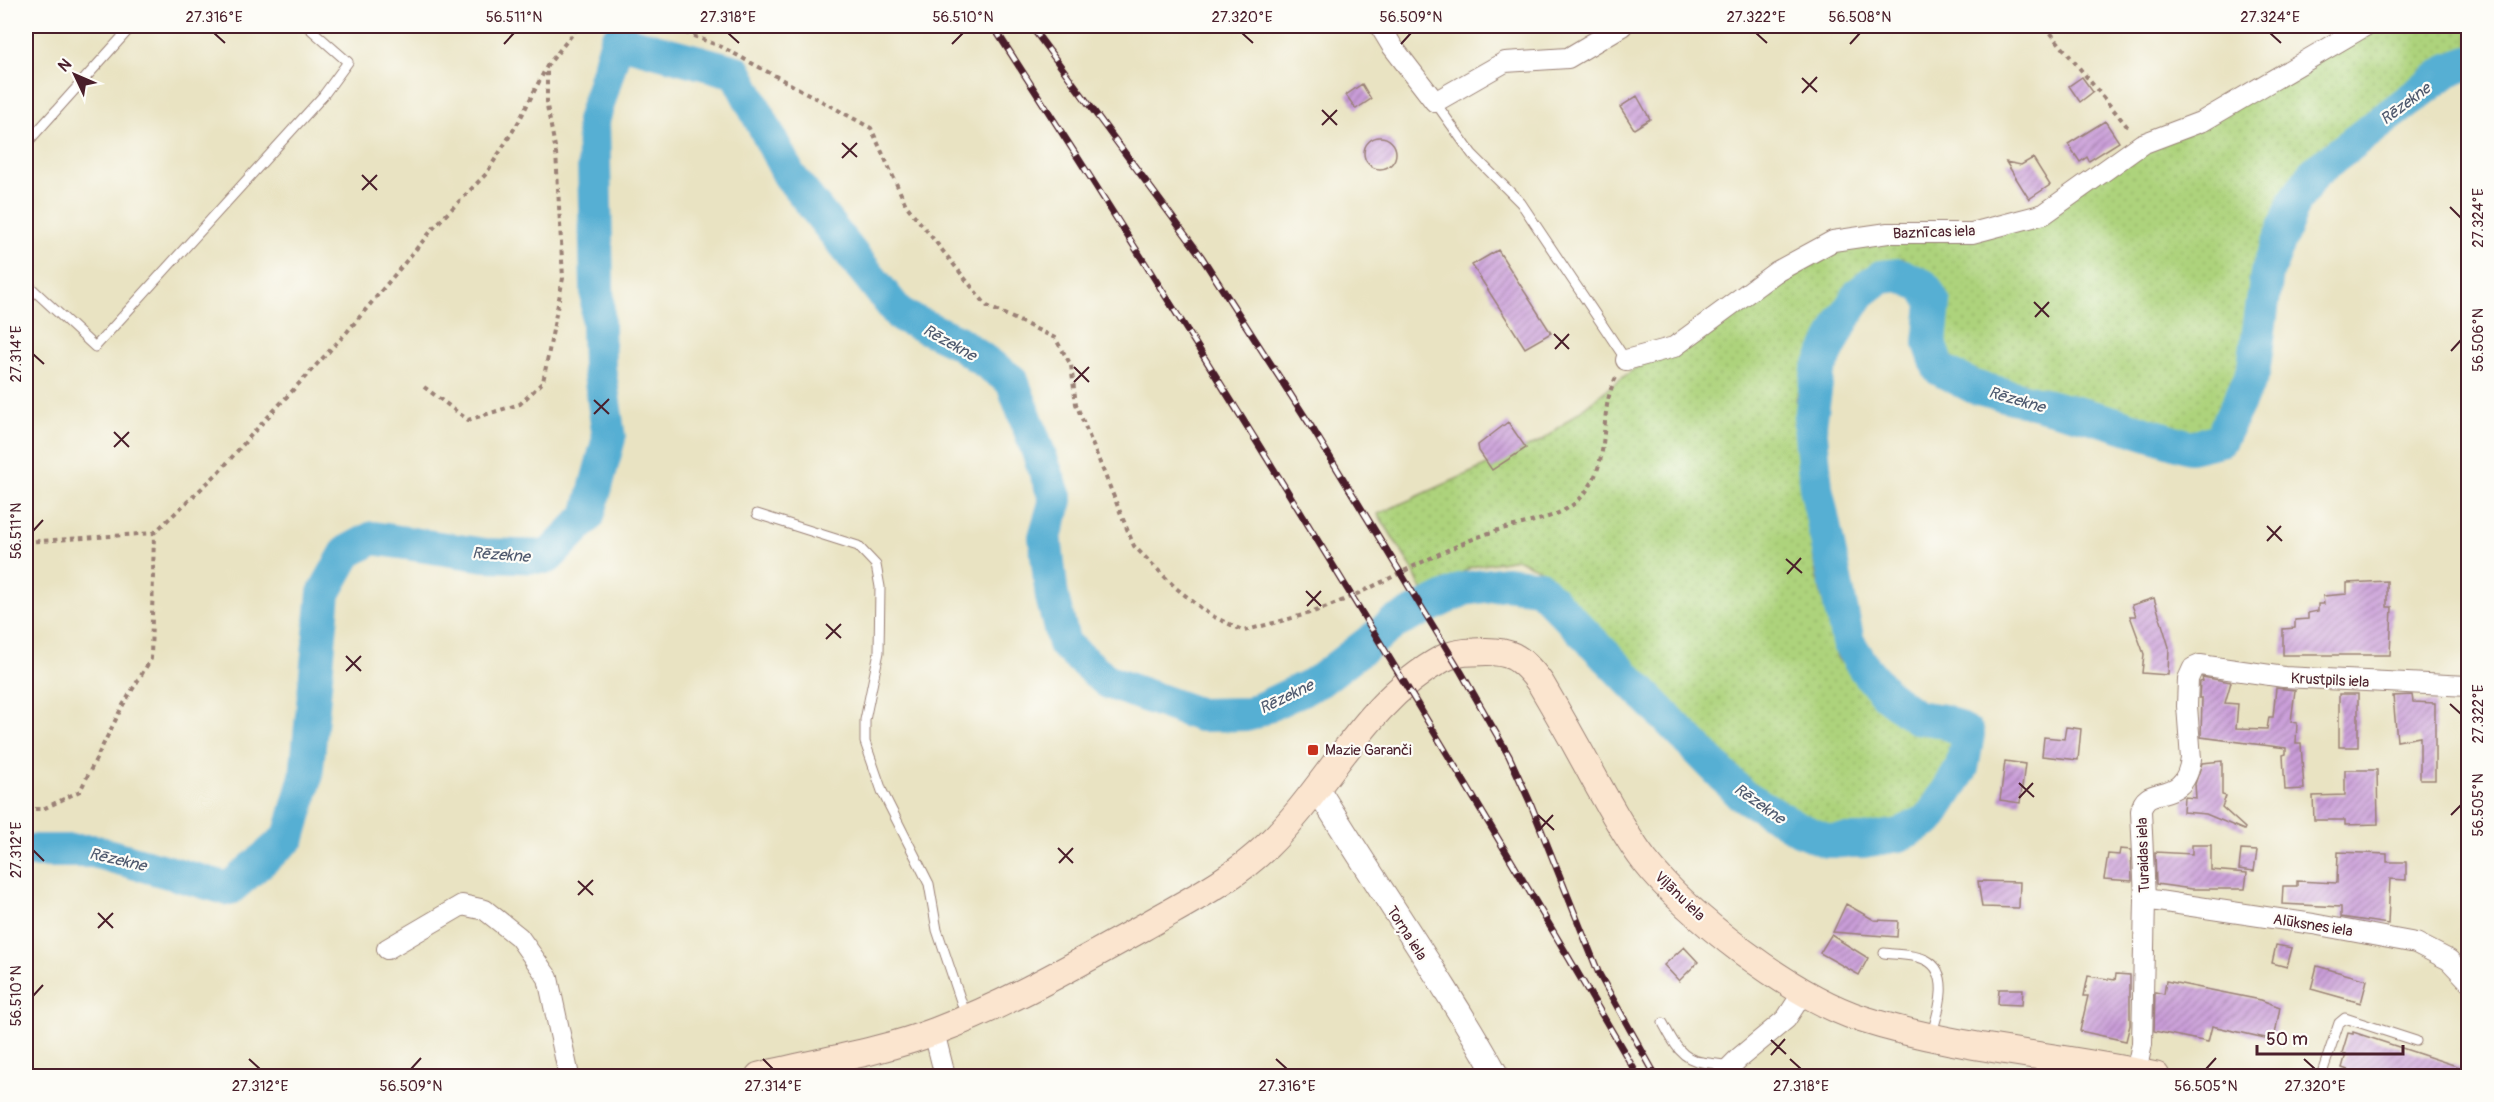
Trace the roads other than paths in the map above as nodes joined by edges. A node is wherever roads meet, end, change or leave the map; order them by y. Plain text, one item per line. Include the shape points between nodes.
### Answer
1 (132, 26) edge
2 (307, 26) edge
3 (1380, 26) edge
4 (1622, 26) edge
5 (2365, 26) edge
6 (1435, 102) junction
7 (26, 144) edge
8 (26, 283) edge
9 (1626, 360) joint
10 (757, 514) dead end
11 (2193, 668) joint
12 (2469, 686) edge
13 (1317, 789) junction
14 (2145, 899) junction
15 (387, 949) dead end
16 (1884, 953) dead end
17 (2469, 980) edge
18 (1804, 991) junction
19 (967, 1019) junction
20 (1663, 1023) dead end
21 (934, 1032) junction
22 (1931, 1036) junction
23 (2416, 1041) dead end
24 (1725, 1072) edge
25 (2146, 1074) edge
26 (569, 1077) edge
27 (759, 1077) edge
28 (945, 1077) edge
29 (1497, 1077) edge
30 (2322, 1077) edge

1 - 7 lane
2 - 8 lane via 348,62 323,96 95,347
3 - 6 street
4 - 6 street via 1568,58 1505,62
5 - 9 street, Baznīcas iela via 2203,121 2142,144 2044,214 1972,233 1888,232 1833,241 1776,272 1674,347
6 - 9 lane via 1472,154 1521,203
10 - 19 lane via 858,546 876,565 880,587 879,652 865,720 865,742 882,792 929,884 937,930
11 - 12 street, Krustpils iela via 2208,664 2284,677
11 - 14 street, Turaidas iela via 2187,689 2190,770 2178,788 2148,797 2142,803
13 - 18 main road, Viļānu iela via 1383,703 1444,657 1502,651 1531,669 1542,684 1625,832 1667,886 1713,928
13 - 19 main road, Viļānu iela via 1268,845 1228,878 1065,971
13 - 29 street, Torņa iela
14 - 17 street, Alūksnes iela via 2416,943 2449,960
14 - 25 street, Turaidas iela via 2142,1044
15 - 26 street via 462,905 484,910 519,937 548,978
16 - 22 lane via 1927,960 1935,968 1941,991
18 - 22 main road, Viļānu iela via 1861,1018
18 - 24 street via 1786,1019
19 - 21 main road, Viļānu iela
20 - 24 lane via 1685,1056 1695,1062 1723,1064
21 - 27 main road, Viļānu iela
21 - 28 street
22 - 25 main road, Viļānu iela
23 - 30 lane via 2344,1018

